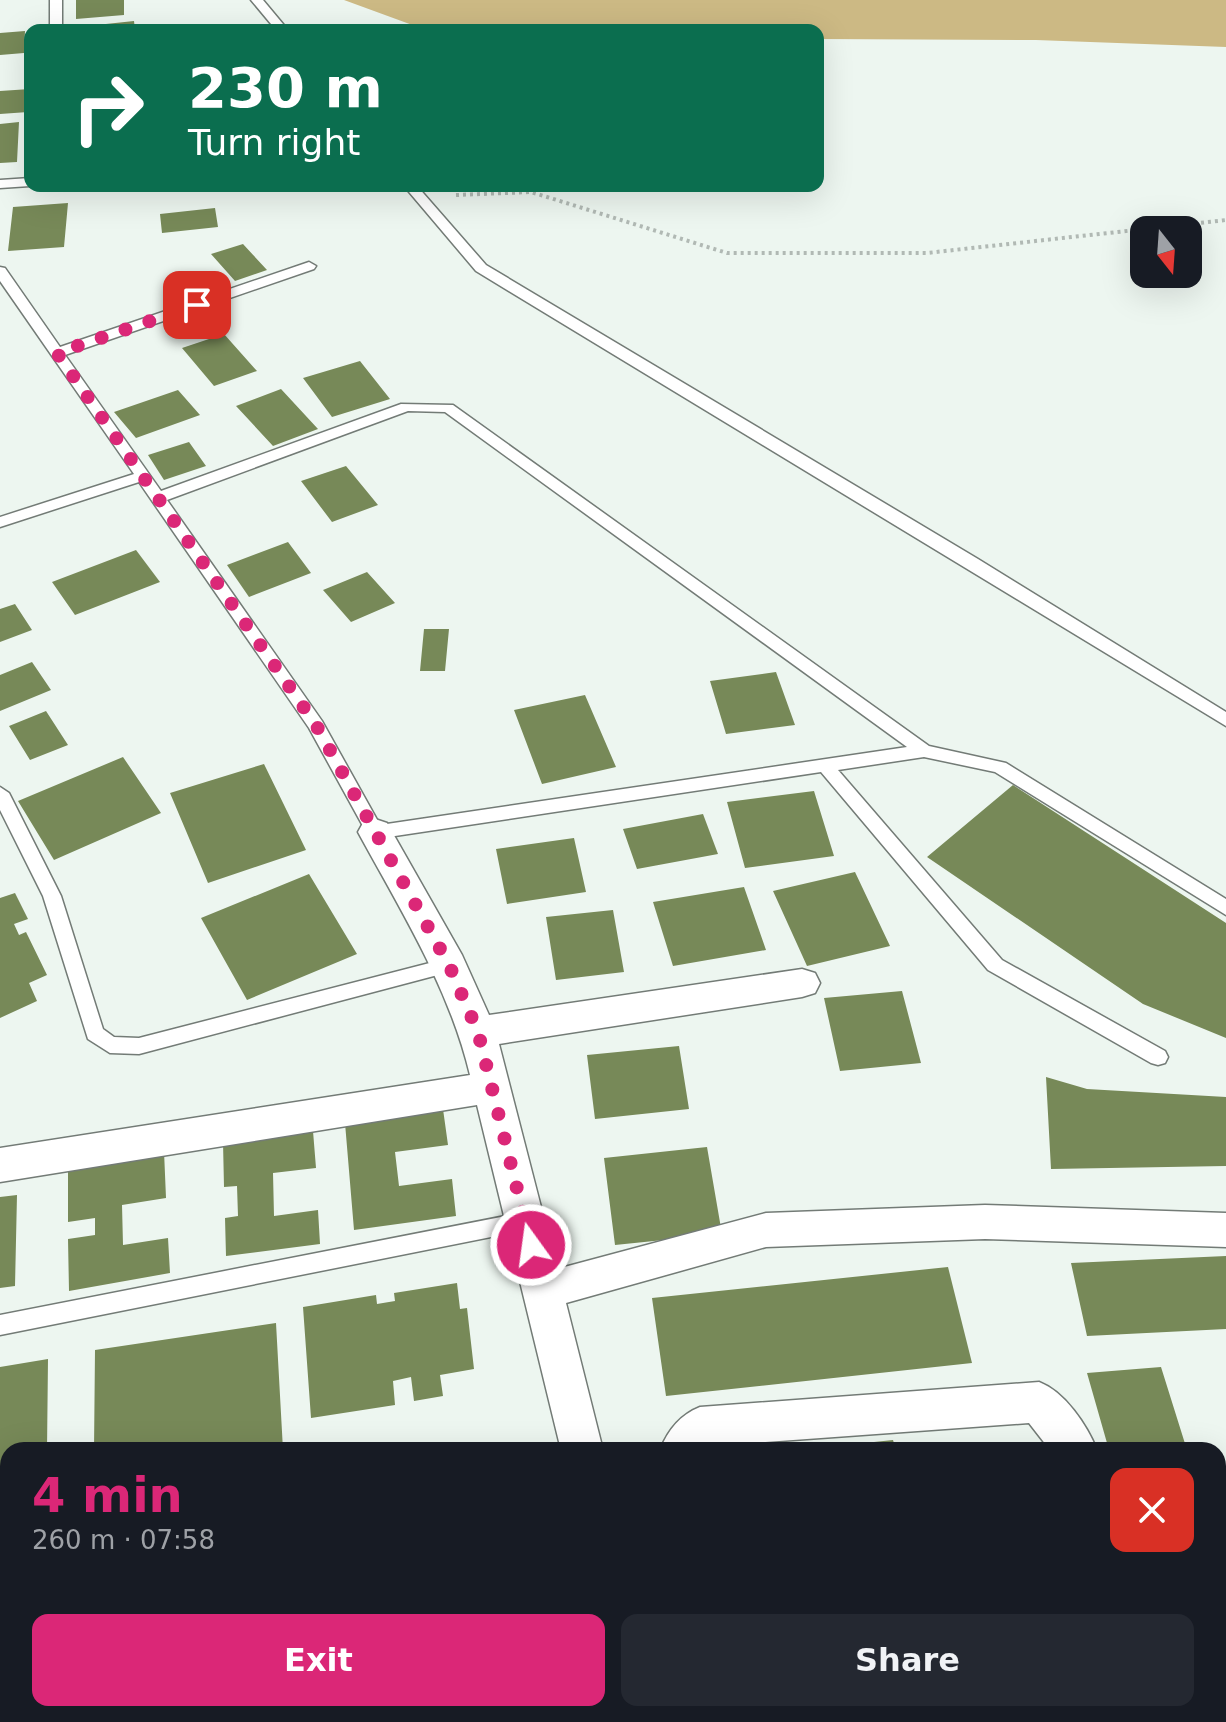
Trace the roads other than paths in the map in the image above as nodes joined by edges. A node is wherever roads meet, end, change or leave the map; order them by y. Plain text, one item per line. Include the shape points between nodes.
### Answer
1 (56, 0) edge
2 (257, 0) edge
3 (56, 24) edge
4 (277, 24) edge
5 (24, 182) edge
6 (0, 184) edge
7 (415, 192) edge
8 (309, 266) dead end
9 (0, 271) edge
10 (57, 353) junction
11 (143, 476) junction
12 (158, 498) junction
13 (0, 522) edge
14 (1226, 720) edge
15 (924, 751) junction
16 (825, 766) junction
17 (0, 793) edge
18 (375, 832) junction
19 (1226, 908) edge
20 (449, 965) junction
21 (802, 983) dead end
22 (478, 1032) junction
23 (1158, 1057) dead end
24 (493, 1087) junction
25 (0, 1165) edge
26 (526, 1221) junction
27 (1226, 1230) edge
28 (543, 1291) junction
29 (0, 1325) edge
30 (580, 1442) edge
31 (688, 1442) edge
32 (1070, 1442) edge

1 - 3 lane
2 - 4 lane
5 - 6 lane
7 - 14 lane via 481,268
8 - 10 lane
9 - 10 lane
10 - 11 lane
11 - 12 lane
11 - 13 lane
12 - 15 lane via 406,407 448,408
12 - 18 lane via 316,725
15 - 16 lane
15 - 19 lane via 1000,767
16 - 18 lane
16 - 23 lane via 995,965
17 - 20 lane via 52,896 95,1033 110,1045 139,1046
18 - 20 street
20 - 22 street
21 - 22 street
22 - 24 street
24 - 25 street
24 - 26 street
26 - 28 street
26 - 29 lane
27 - 28 street via 985,1222 766,1230
28 - 30 street
31 - 32 street via 700,1427 1039,1402

